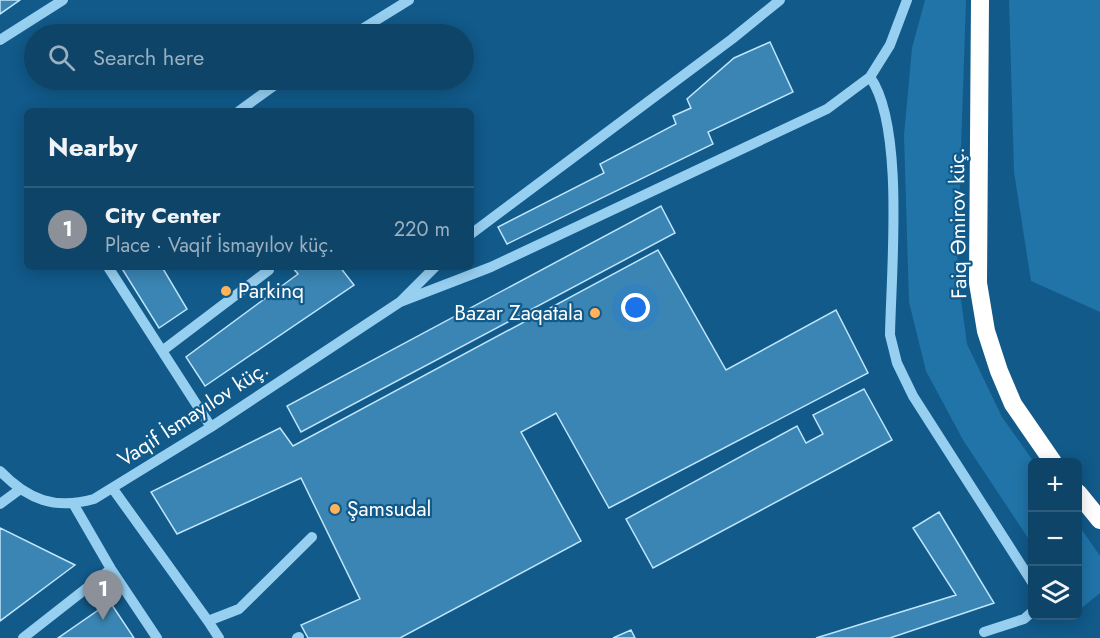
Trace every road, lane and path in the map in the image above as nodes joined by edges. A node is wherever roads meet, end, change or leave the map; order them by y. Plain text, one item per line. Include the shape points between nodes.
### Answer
1 (63, 0) edge
2 (409, 0) edge
3 (780, 0) edge
4 (907, 0) edge
5 (980, 0) edge
6 (25, 24) edge
7 (370, 24) edge
8 (24, 25) edge
9 (0, 40) edge
10 (870, 77) junction
11 (268, 90) edge
12 (243, 108) edge
13 (474, 232) edge
14 (110, 270) edge
15 (269, 270) dead end
16 (432, 270) edge
17 (400, 302) junction
18 (162, 351) junction
19 (211, 427) junction
20 (1050, 458) edge
21 (0, 471) edge
22 (113, 489) junction
23 (19, 490) junction
24 (1082, 499) edge
25 (0, 504) edge
26 (74, 505) junction
27 (1100, 520) edge
28 (312, 537) dead end
29 (111, 569) junction
30 (1028, 576) edge
31 (1028, 616) edge
32 (208, 621) junction
33 (984, 632) dead end
34 (23, 638) edge
35 (157, 638) edge
36 (219, 638) edge

1 - 6 street
2 - 7 street
3 - 13 street
4 - 10 street via 890,45
5 - 20 highway, Faiq Əmirov küç. via 978,283 986,331 1004,382 1019,413
8 - 9 street
10 - 17 street via 827,109 491,267
10 - 30 street via 883,104 891,150 890,335 897,363 913,396
11 - 12 street
14 - 18 street
15 - 18 street
16 - 17 street
17 - 19 street, Vaqif İsmayılov küç.
18 - 19 street
19 - 22 street, Vaqif İsmayılov küç.
21 - 23 street, Vaqif İsmayılov küç.
22 - 26 street, Vaqif İsmayılov küç.
22 - 32 street
23 - 25 street
23 - 26 street, Vaqif İsmayılov küç. via 42,500
24 - 27 highway
26 - 29 street
28 - 32 street via 239,609
29 - 34 street
29 - 35 street
31 - 33 street
32 - 36 street

